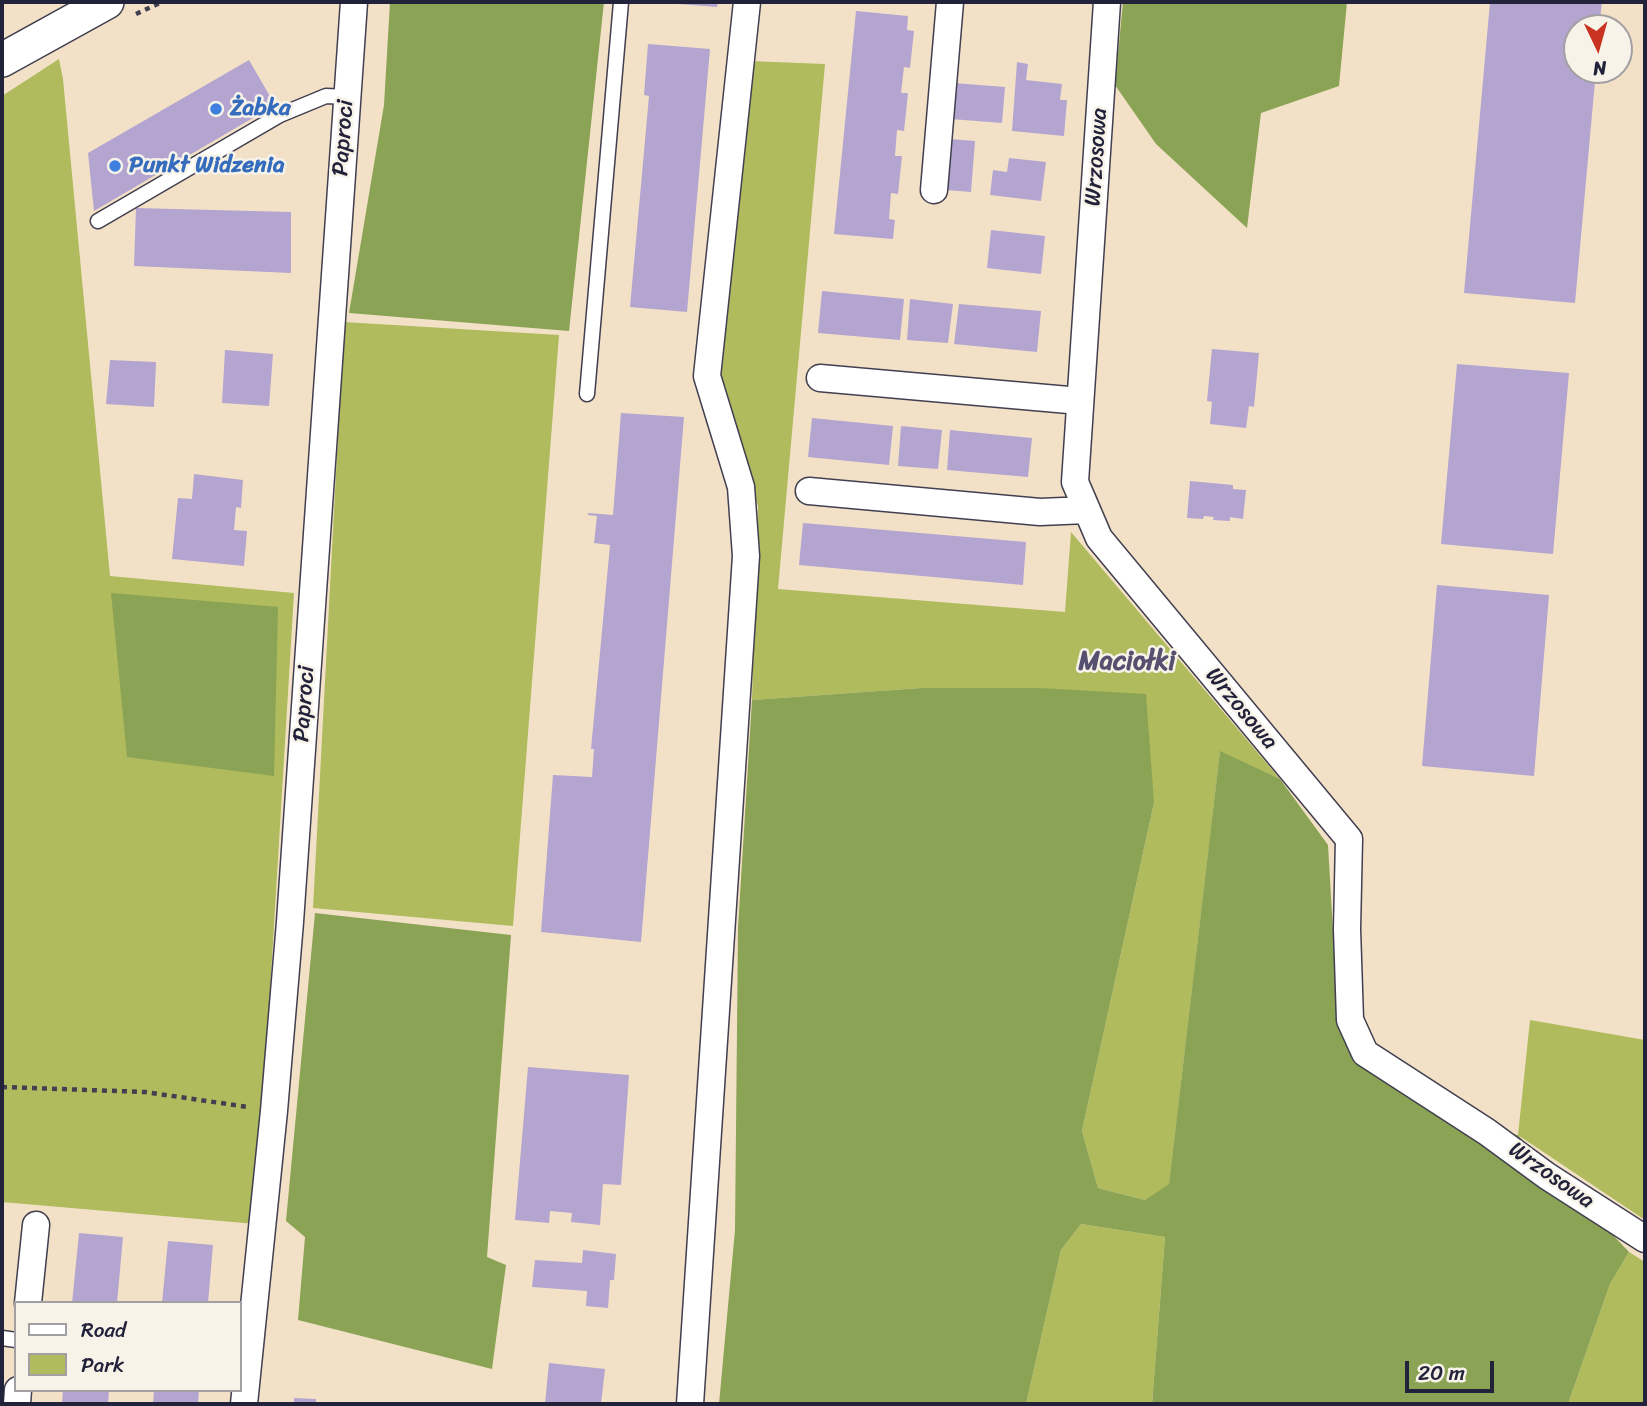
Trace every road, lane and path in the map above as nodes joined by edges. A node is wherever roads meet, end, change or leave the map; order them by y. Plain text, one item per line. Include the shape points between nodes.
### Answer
1 (107, 2) edge
2 (354, 2) edge
3 (621, 2) edge
4 (747, 2) edge
5 (950, 2) edge
6 (1107, 2) edge
7 (2, 60) edge
8 (347, 97) junction
9 (934, 190) dead end
10 (98, 221) dead end
11 (820, 378) dead end
12 (587, 394) dead end
13 (1080, 401) junction
14 (809, 491) dead end
15 (1087, 510) junction
16 (2, 1087) edge
17 (274, 1111) junction
18 (36, 1226) dead end
19 (1645, 1239) edge
20 (27, 1301) edge
21 (244, 1404) edge
22 (690, 1404) edge

1 - 7 street
2 - 8 street, Paproci
3 - 12 lane
4 - 22 street via 707,376 741,487 746,556
5 - 9 street
6 - 13 street, Wrzosowa
8 - 10 lane via 326,96 280,115
8 - 17 street, Paproci
11 - 13 street
13 - 15 street, Wrzosowa via 1075,482
14 - 15 street via 1040,512
15 - 19 street, Wrzosowa via 1098,538 1349,839 1350,1020 1365,1053
16 - 17 path via 145,1092
17 - 21 street, Paproci
18 - 20 street

